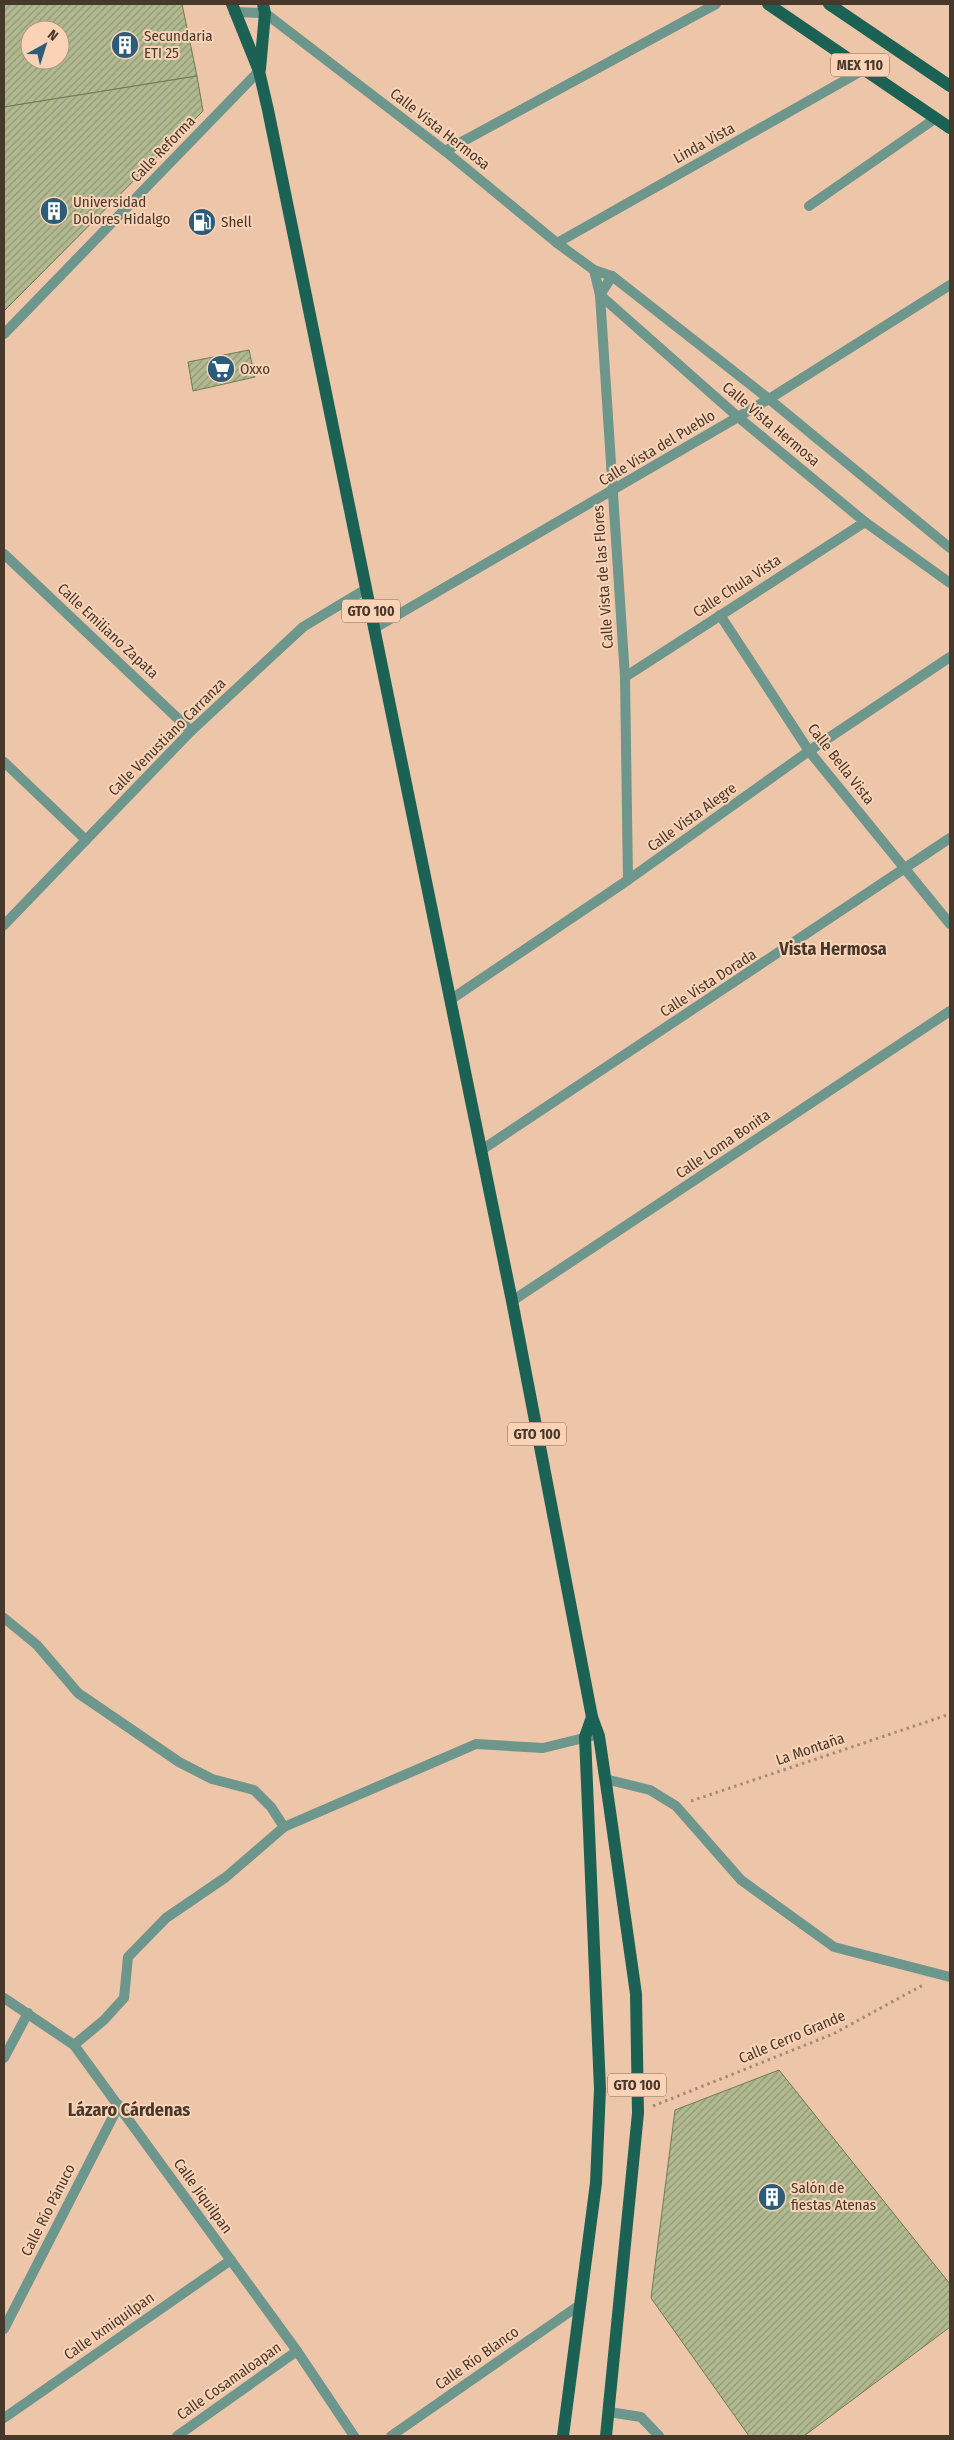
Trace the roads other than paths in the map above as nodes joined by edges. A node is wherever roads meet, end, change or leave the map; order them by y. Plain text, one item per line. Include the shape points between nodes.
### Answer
1 (716, 4) edge
2 (768, 4) edge
3 (829, 4) edge
4 (233, 8) edge
5 (264, 9) edge
6 (865, 69) junction
7 (259, 71) junction
8 (950, 86) edge
9 (936, 118) junction
10 (950, 128) edge
11 (445, 151) junction
12 (809, 206) dead end
13 (557, 243) junction
14 (594, 270) junction
15 (612, 276) junction
16 (950, 285) edge
17 (600, 295) junction
18 (4, 334) edge
19 (769, 399) junction
20 (738, 417) junction
21 (612, 492) junction
22 (865, 522) junction
23 (950, 548) edge
24 (4, 554) edge
25 (950, 583) edge
26 (366, 589) junction
27 (720, 614) junction
28 (375, 628) junction
29 (950, 657) edge
30 (625, 677) junction
31 (191, 730) junction
32 (809, 751) junction
33 (4, 762) edge
34 (950, 838) edge
35 (86, 840) junction
36 (907, 869) junction
37 (628, 880) junction
38 (950, 924) edge
39 (4, 925) edge
40 (450, 1000) junction
41 (950, 1011) edge
42 (480, 1151) junction
43 (512, 1301) junction
44 (4, 1618) edge
45 (592, 1717) junction
46 (598, 1736) junction
47 (585, 1737) junction
48 (605, 1779) junction
49 (284, 1826) junction
50 (946, 1976) edge
51 (4, 1998) edge
52 (28, 2013) junction
53 (74, 2045) junction
54 (4, 2058) edge
55 (119, 2104) junction
56 (231, 2260) junction
57 (581, 2304) junction
58 (4, 2329) edge
59 (297, 2351) junction
60 (608, 2412) junction
61 (4, 2418) edge
62 (177, 2436) edge
63 (354, 2436) edge
64 (391, 2436) edge
65 (563, 2436) edge
66 (606, 2436) edge
67 (659, 2436) edge

1 - 11 street
2 - 6 main road, MEX 110
3 - 8 main road, MEX 110
4 - 5 street
4 - 7 main road, GTO 100
5 - 7 main road, GTO 100
5 - 11 street, Calle Vista Hermosa
6 - 9 main road, MEX 110
6 - 13 street, Linda Vista
7 - 18 street, Calle Reforma
7 - 26 main road, GTO 100
9 - 10 main road, MEX 110
9 - 12 street
11 - 13 street, Calle Vista Hermosa
13 - 14 street, Calle Vista Hermosa
14 - 15 street, Calle Vista Hermosa
14 - 17 street
15 - 17 street
15 - 19 street, Calle Vista Hermosa
16 - 19 street, Calle Vista del Pueblo
17 - 20 street, Calle Vista Hermosa
17 - 21 street, Calle Vista de las Flores
19 - 20 street, Calle Vista del Pueblo
19 - 23 street, Calle Vista Hermosa
20 - 21 street, Calle Vista del Pueblo
20 - 22 street, Calle Vista Hermosa
21 - 28 street, Calle Vista del Pueblo
21 - 30 street, Calle Vista de las Flores
22 - 25 street, Calle Vista Hermosa
22 - 27 street, Calle Chula Vista
24 - 31 street, Calle Emiliano Zapata
26 - 28 main road, GTO 100
26 - 31 street, Calle Venustiano Carranza via 303,627
27 - 30 street, Calle Chula Vista
27 - 32 street, Calle Bella Vista
28 - 40 main road, GTO 100
29 - 32 street, Calle Vista Alegre
30 - 37 street, Calle Vista de las Flores
31 - 35 street, Calle Venustiano Carranza
32 - 36 street, Calle Bella Vista
32 - 37 street, Calle Vista Alegre
33 - 35 street
34 - 36 street, Calle Vista Dorada
35 - 39 street, Calle Venustiano Carranza
36 - 38 street, Calle Bella Vista
36 - 42 street, Calle Vista Dorada
37 - 40 street, Calle Vista Alegre
40 - 42 main road, GTO 100
41 - 43 street, Calle Loma Bonita
42 - 43 main road, GTO 100
43 - 45 main road, GTO 100
44 - 49 street via 37,1645 78,1693 179,1762 212,1778 254,1790
45 - 46 main road, GTO 100
45 - 47 main road, GTO 100
46 - 47 street
46 - 48 main road, GTO 100
47 - 49 street via 544,1748 476,1744
47 - 57 main road, GTO 100 via 600,2089 596,2183
48 - 50 street via 650,1790 676,1806 741,1880 834,1947
48 - 60 main road, GTO 100 via 636,1994 638,2113
49 - 53 street via 226,1877 166,1918 128,1957 124,1998
51 - 52 street, Calle Jiquilpan
52 - 53 street, Calle Jiquilpan
52 - 54 street
53 - 55 street, Calle Jiquilpan
55 - 56 street, Calle Jiquilpan
55 - 58 street, Calle Río Pánuco
56 - 59 street, Calle Jiquilpan
56 - 61 street, Calle Ixmiquilpan
57 - 64 street, Calle Río Blanco
57 - 65 main road, GTO 100
59 - 62 street, Calle Cosamaloapan
59 - 63 street, Calle Jiquilpan
60 - 66 main road, GTO 100
60 - 67 street via 641,2417

